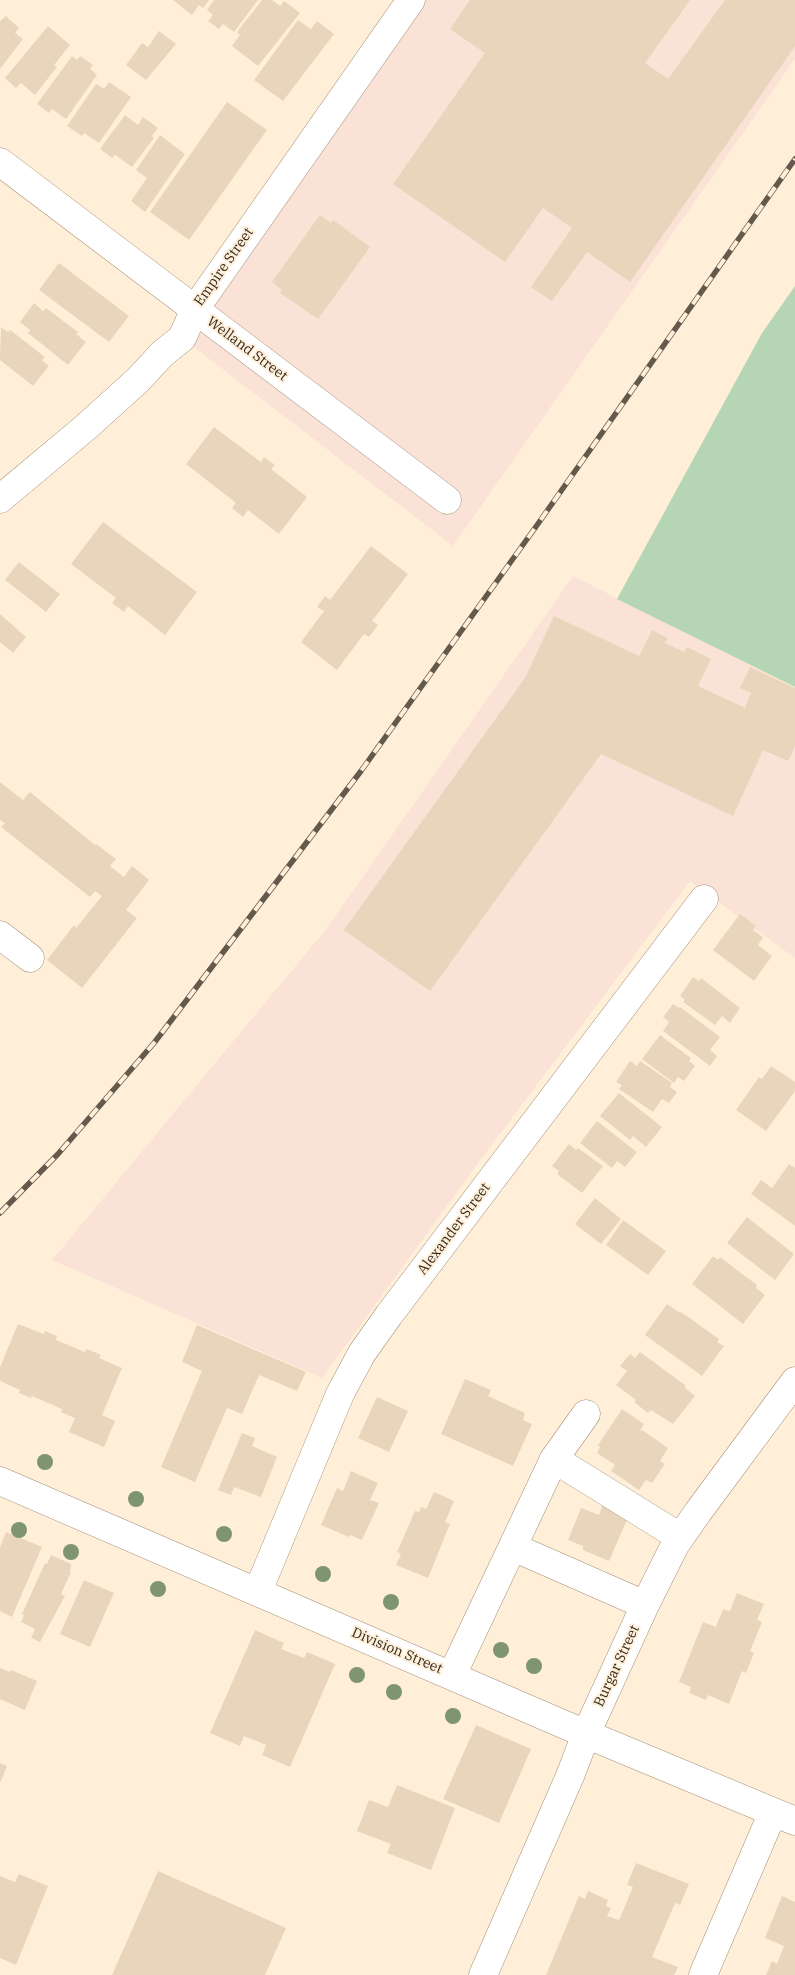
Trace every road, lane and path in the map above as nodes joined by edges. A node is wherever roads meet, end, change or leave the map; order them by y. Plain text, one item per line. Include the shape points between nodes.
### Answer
1 (400, 4) edge
2 (0, 162) edge
3 (195, 310) junction
4 (0, 499) edge
5 (447, 500) dead end
6 (704, 899) dead end
7 (0, 935) edge
8 (30, 958) dead end
9 (790, 1396) edge
10 (586, 1414) dead end
11 (554, 1459) junction
12 (0, 1481) edge
13 (680, 1537) junction
14 (513, 1547) junction
15 (258, 1591) junction
16 (645, 1605) junction
17 (452, 1675) junction
18 (586, 1734) junction
19 (784, 1816) edge
20 (483, 1975) edge
21 (703, 1975) edge

1 - 3 street, Empire Street
2 - 3 street, Welland Street
3 - 4 street, Empire Street via 182,338 92,422
3 - 5 street, Welland Street
6 - 15 street, Alexander Street via 362,1353 340,1394
7 - 8 street
9 - 13 street, Burgar Street
10 - 11 street
11 - 13 street
11 - 14 street
12 - 15 street, Division Street
13 - 16 street, Burgar Street
14 - 16 street
14 - 17 street
15 - 17 street, Division Street
16 - 18 street, Burgar Street
17 - 18 street, Division Street
18 - 19 street, Division Street
18 - 20 street, Burgar Street
19 - 21 street

